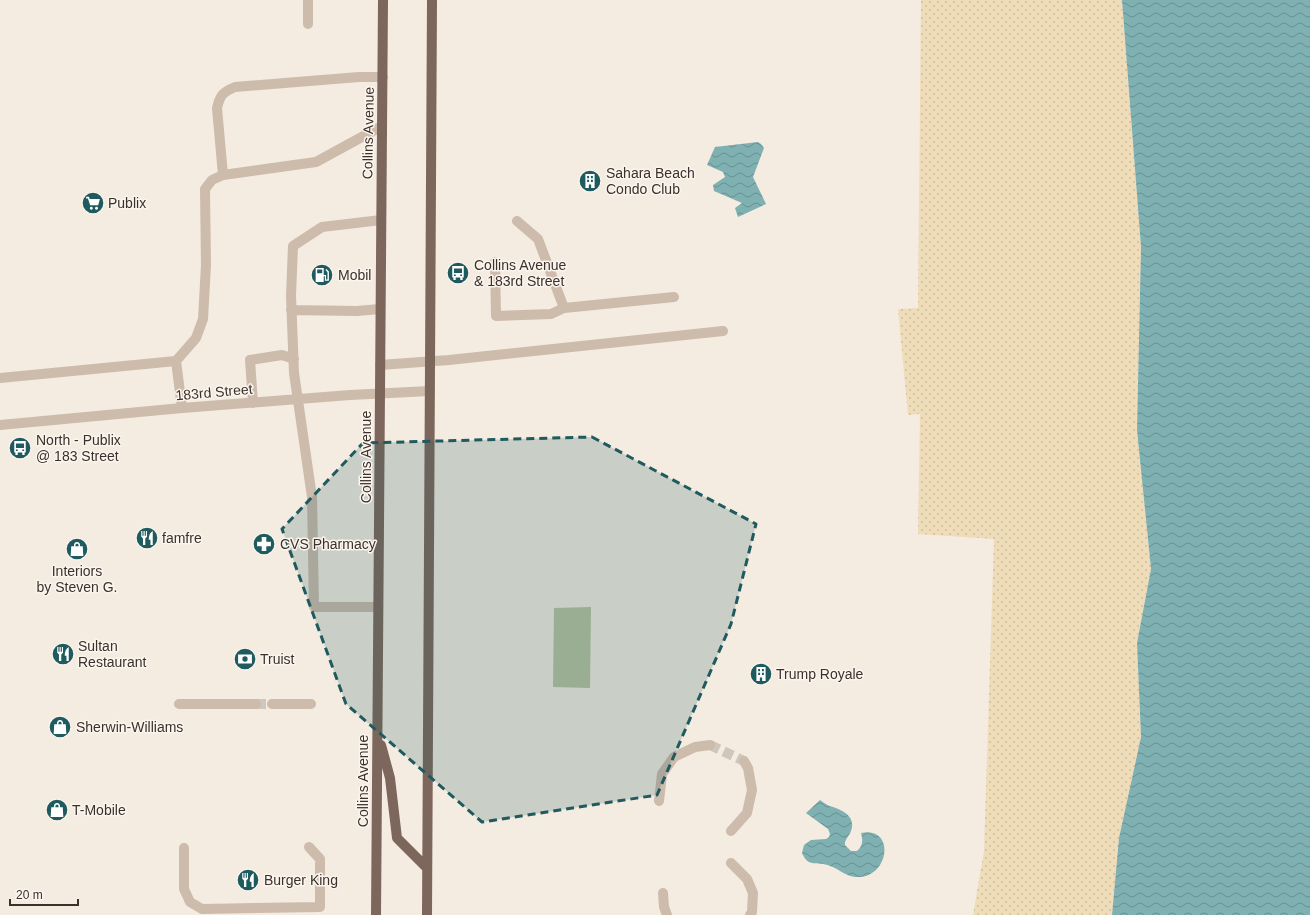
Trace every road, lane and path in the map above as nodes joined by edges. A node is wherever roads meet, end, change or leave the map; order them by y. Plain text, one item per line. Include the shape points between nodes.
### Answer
1 (308, 0) edge
2 (383, 0) edge
3 (432, 0) edge
4 (308, 24) dead end
5 (383, 77) junction
6 (382, 126) junction
7 (223, 175) junction
8 (381, 220) junction
9 (517, 221) dead end
10 (495, 262) dead end
11 (674, 297) dead end
12 (564, 308) junction
13 (380, 309) junction
14 (292, 310) junction
15 (723, 331) dead end
16 (294, 359) junction
17 (176, 361) junction
18 (430, 361) junction
19 (380, 365) junction
20 (0, 378) edge
21 (430, 391) junction
22 (380, 394) junction
23 (298, 399) junction
24 (253, 403) junction
25 (182, 408) junction
26 (0, 425) edge
27 (378, 607) junction
28 (179, 704) dead end
29 (256, 704) tunnel mouth
30 (272, 704) tunnel mouth
31 (311, 704) dead end
32 (378, 731) junction
33 (710, 745) tunnel mouth
34 (744, 761) dead end
35 (659, 801) dead end
36 (731, 831) dead end
37 (309, 847) dead end
38 (184, 848) dead end
39 (731, 862) dead end
40 (427, 868) junction
41 (663, 893) dead end
42 (376, 915) edge
43 (427, 915) edge
44 (667, 915) edge
45 (750, 915) edge

1 - 4 street
2 - 5 main road, Collins Avenue
3 - 18 main road
5 - 6 main road, Collins Avenue
5 - 7 street via 235,87 226,91 219,99 217,108
6 - 7 street via 316,162
6 - 8 main road, Collins Avenue
7 - 17 street via 212,180 205,189 206,265 203,319 196,338
8 - 13 main road, Collins Avenue
8 - 14 street via 322,227 292,246
9 - 12 street via 538,239
10 - 12 street via 496,316 551,314
11 - 12 street
13 - 14 street
13 - 19 main road, Collins Avenue
14 - 16 street
15 - 18 street
16 - 23 street
16 - 24 street via 282,355 250,360
17 - 20 street
17 - 25 street
18 - 19 street
18 - 21 main road
19 - 22 main road, Collins Avenue
21 - 22 street, 183rd Street
21 - 40 main road
22 - 23 street, 183rd Street
22 - 27 main road, Collins Avenue
23 - 24 street, 183rd Street
23 - 27 street via 312,497 314,607
24 - 25 street, 183rd Street
25 - 26 street, 183rd Street
27 - 32 main road, Collins Avenue
28 - 29 street
30 - 31 street
32 - 40 main road via 390,778 397,838
32 - 42 main road, Collins Avenue
33 - 35 street via 695,747 674,757 662,774
34 - 36 street via 752,790 746,813
37 - 38 street via 320,858 320,907 202,909 190,902 184,889
39 - 45 street via 747,879 753,893
40 - 43 main road
41 - 44 street

